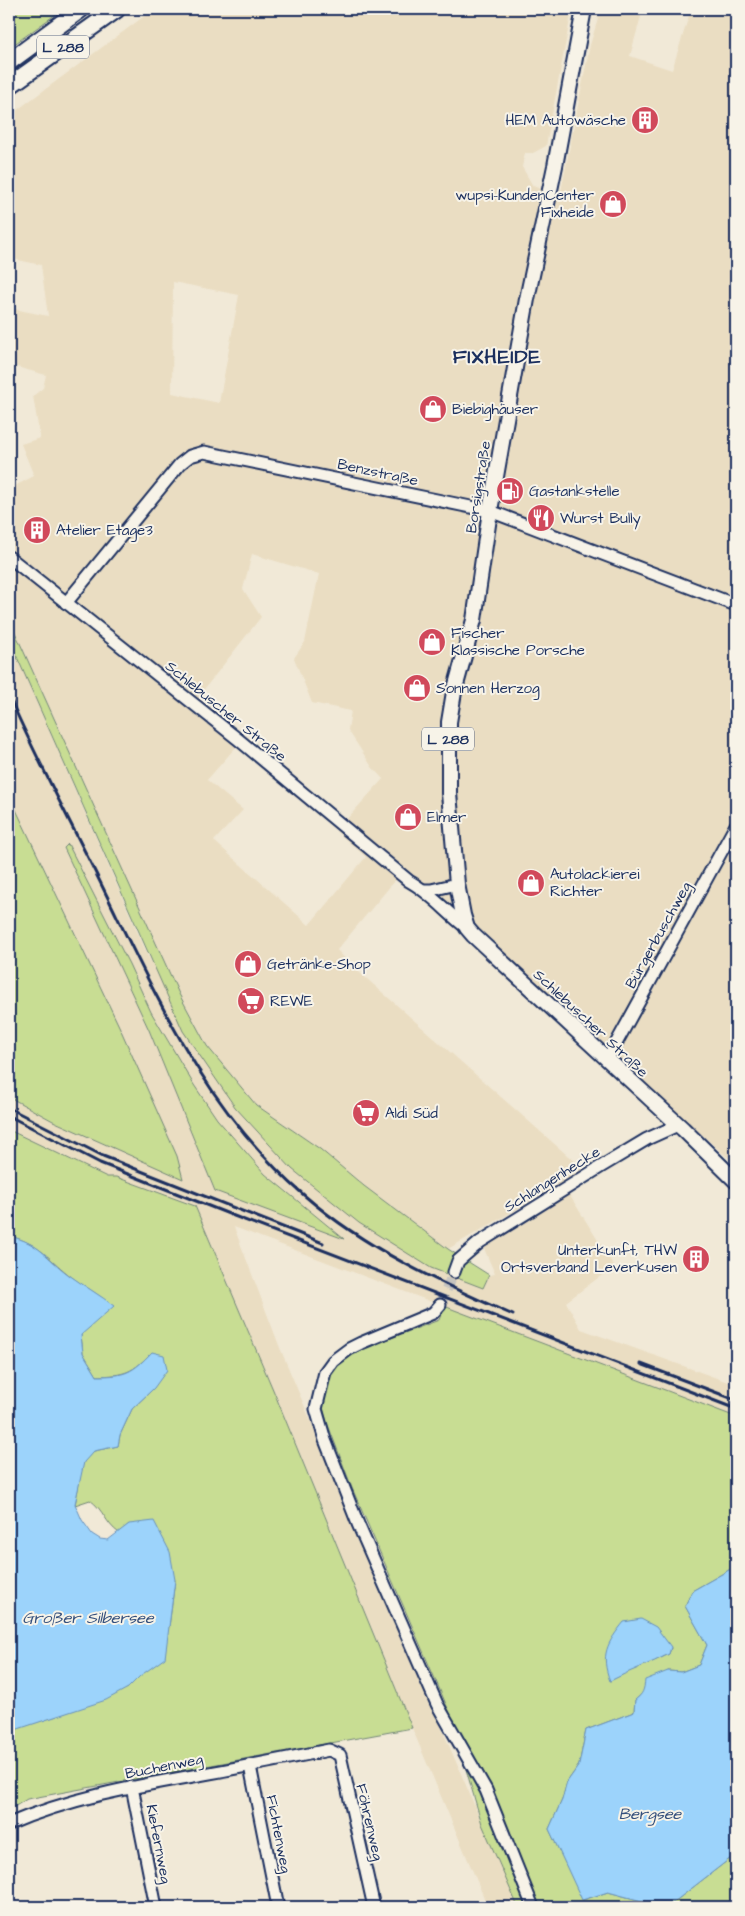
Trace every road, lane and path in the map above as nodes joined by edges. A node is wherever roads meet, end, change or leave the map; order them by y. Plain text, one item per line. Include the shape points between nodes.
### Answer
1 (82, 9) edge
2 (117, 9) edge
3 (584, 9) edge
4 (9, 62) edge
5 (9, 86) edge
6 (490, 511) junction
7 (9, 557) edge
8 (66, 603) junction
9 (736, 605) edge
10 (736, 825) edge
11 (457, 884) junction
12 (424, 890) junction
13 (467, 928) junction
14 (607, 1060) junction
15 (678, 1125) junction
16 (736, 1181) edge
17 (454, 1272) tunnel mouth
18 (440, 1305) tunnel mouth
19 (329, 1750) joint
20 (250, 1766) junction
21 (132, 1787) junction
22 (9, 1824) edge
23 (156, 1907) edge
24 (278, 1907) edge
25 (374, 1907) edge
26 (534, 1907) edge

1 - 4 highway, L 288
2 - 5 highway, L 288
3 - 6 main road, Borsigstraße / L 288 via 527,299
6 - 8 street, Benzstraße via 200,452 180,464
6 - 9 street, Benzstraße
6 - 11 main road, Borsigstraße / L 288 via 474,620 449,722 449,793
7 - 8 street, Schlebuscher Straße
8 - 12 street, Schlebuscher Straße via 239,740 409,882
10 - 14 street, Bürgerbuschweg
11 - 12 street
11 - 13 main road, Borsigstraße / L 288
12 - 13 street, Schlebuscher Straße
13 - 14 main road, Schlebuscher Straße
14 - 15 main road, Schlebuscher Straße
15 - 16 main road, Schlebuscher Straße
15 - 17 street, Schlangenhecke via 647,1139 480,1242 458,1260
18 - 26 street via 433,1313 361,1343 333,1361 325,1372 316,1409 358,1524 437,1704 486,1790
19 - 20 street, Buchenweg
19 - 25 street, Föhrenweg via 340,1755
20 - 21 street, Buchenweg
20 - 24 street, Fichtenweg
21 - 22 street, Buchenweg via 32,1814
21 - 23 street, Kiefernweg

